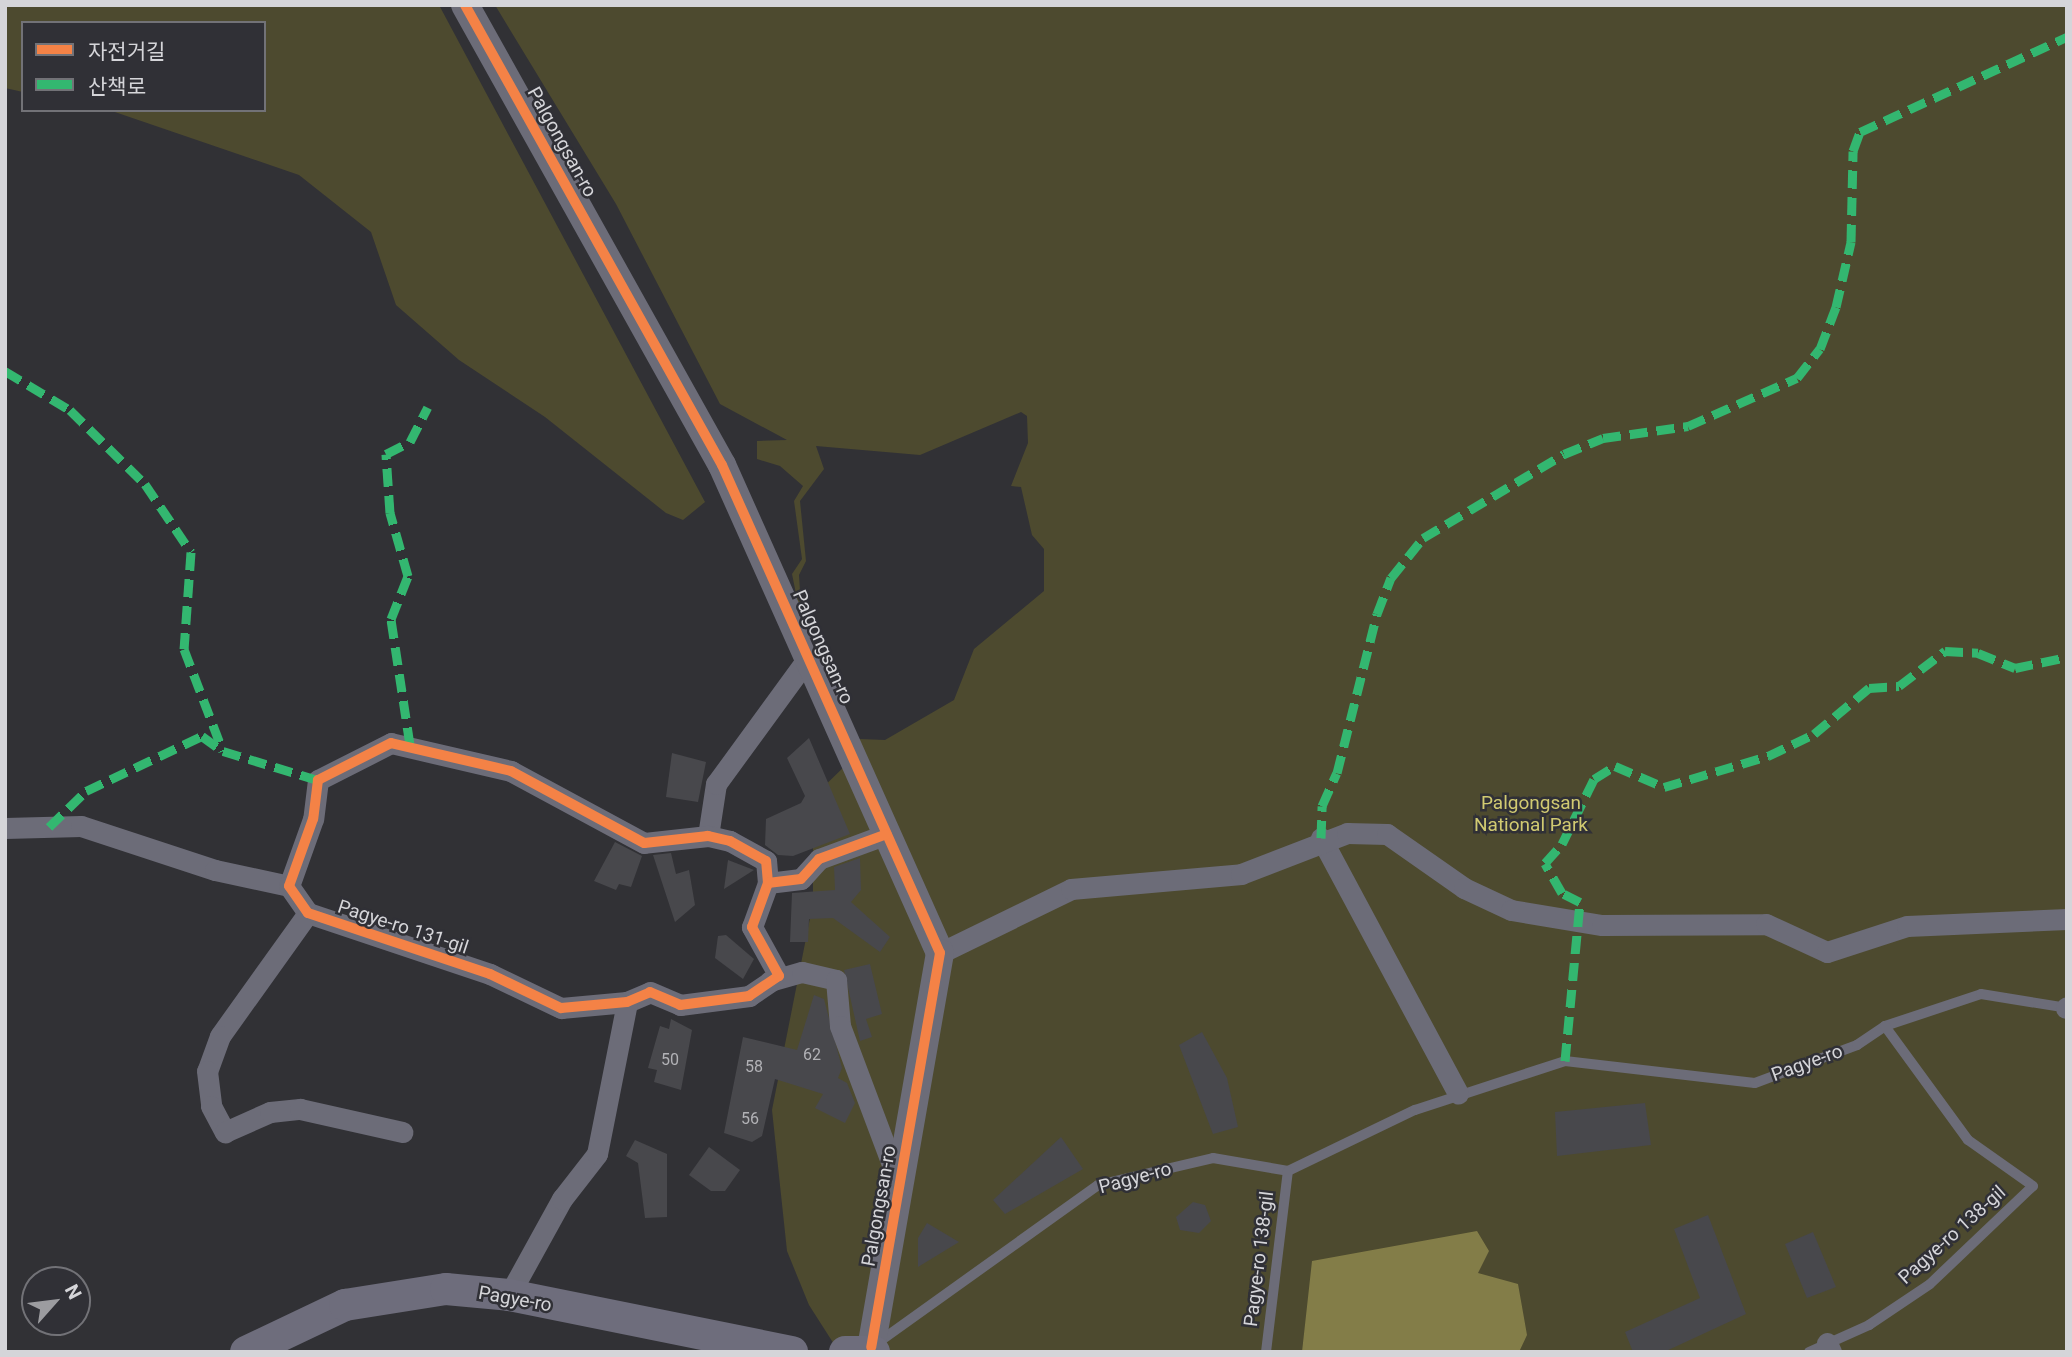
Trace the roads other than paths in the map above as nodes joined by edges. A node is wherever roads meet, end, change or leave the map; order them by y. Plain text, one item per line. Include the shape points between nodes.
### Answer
1 (465, 5) edge
2 (808, 658) junction
3 (5, 828) edge
4 (887, 834) junction
5 (708, 836) junction
6 (1321, 838) junction
7 (768, 883) junction
8 (289, 886) junction
9 (308, 913) junction
10 (2067, 919) edge
11 (940, 953) junction
12 (770, 981) junction
13 (627, 1002) junction
14 (2067, 1008) edge
15 (1885, 1026) junction
16 (1458, 1094) junction
17 (402, 1132) dead end
18 (1288, 1171) junction
19 (901, 1188) junction
20 (509, 1295) junction
21 (256, 1349) edge
22 (1822, 1349) edge
23 (863, 1350) edge
24 (792, 1352) edge
25 (1266, 1352) edge

1 - 2 street, Palgongsan-ro via 722,465
2 - 4 street, Palgongsan-ro
2 - 5 street via 716,785
3 - 8 street via 81,825 215,870
4 - 7 street via 819,859 801,879
4 - 11 street, Palgongsan-ro
5 - 7 street via 766,861
5 - 8 street via 645,843 511,771 391,743 318,780 313,819
6 - 10 street via 1387,834 1464,888 1511,910 1602,925 1766,923 1828,952 1907,926
6 - 11 street via 1241,873 1071,889
6 - 16 street
7 - 12 street via 752,927 779,976
8 - 9 street, Pagye-ro 131-gil
9 - 13 street, Pagye-ro 131-gil via 490,974 561,1008
9 - 17 street via 220,1036 207,1071 211,1106 225,1132 270,1112 300,1109
11 - 19 street, Palgongsan-ro
12 - 13 street, Pagye-ro 131-gil via 749,996 680,1006 650,992
12 - 19 street, Pagye-ro 131-gil via 802,972 836,980 840,1026
13 - 20 street via 597,1154 562,1199
14 - 15 lane, Pagye-ro via 1981,994
15 - 16 lane, Pagye-ro via 1857,1045 1755,1083 1565,1062
15 - 22 lane, Pagye-ro 138-gil via 1968,1140 2033,1186 1930,1284 1869,1325
16 - 18 lane, Pagye-ro
18 - 23 lane, Pagye-ro via 1213,1158 1098,1185
18 - 25 lane, Pagye-ro 138-gil
19 - 23 street, Palgongsan-ro
20 - 21 main road, Pagye-ro via 446,1289 345,1305
20 - 24 main road, Pagye-ro

